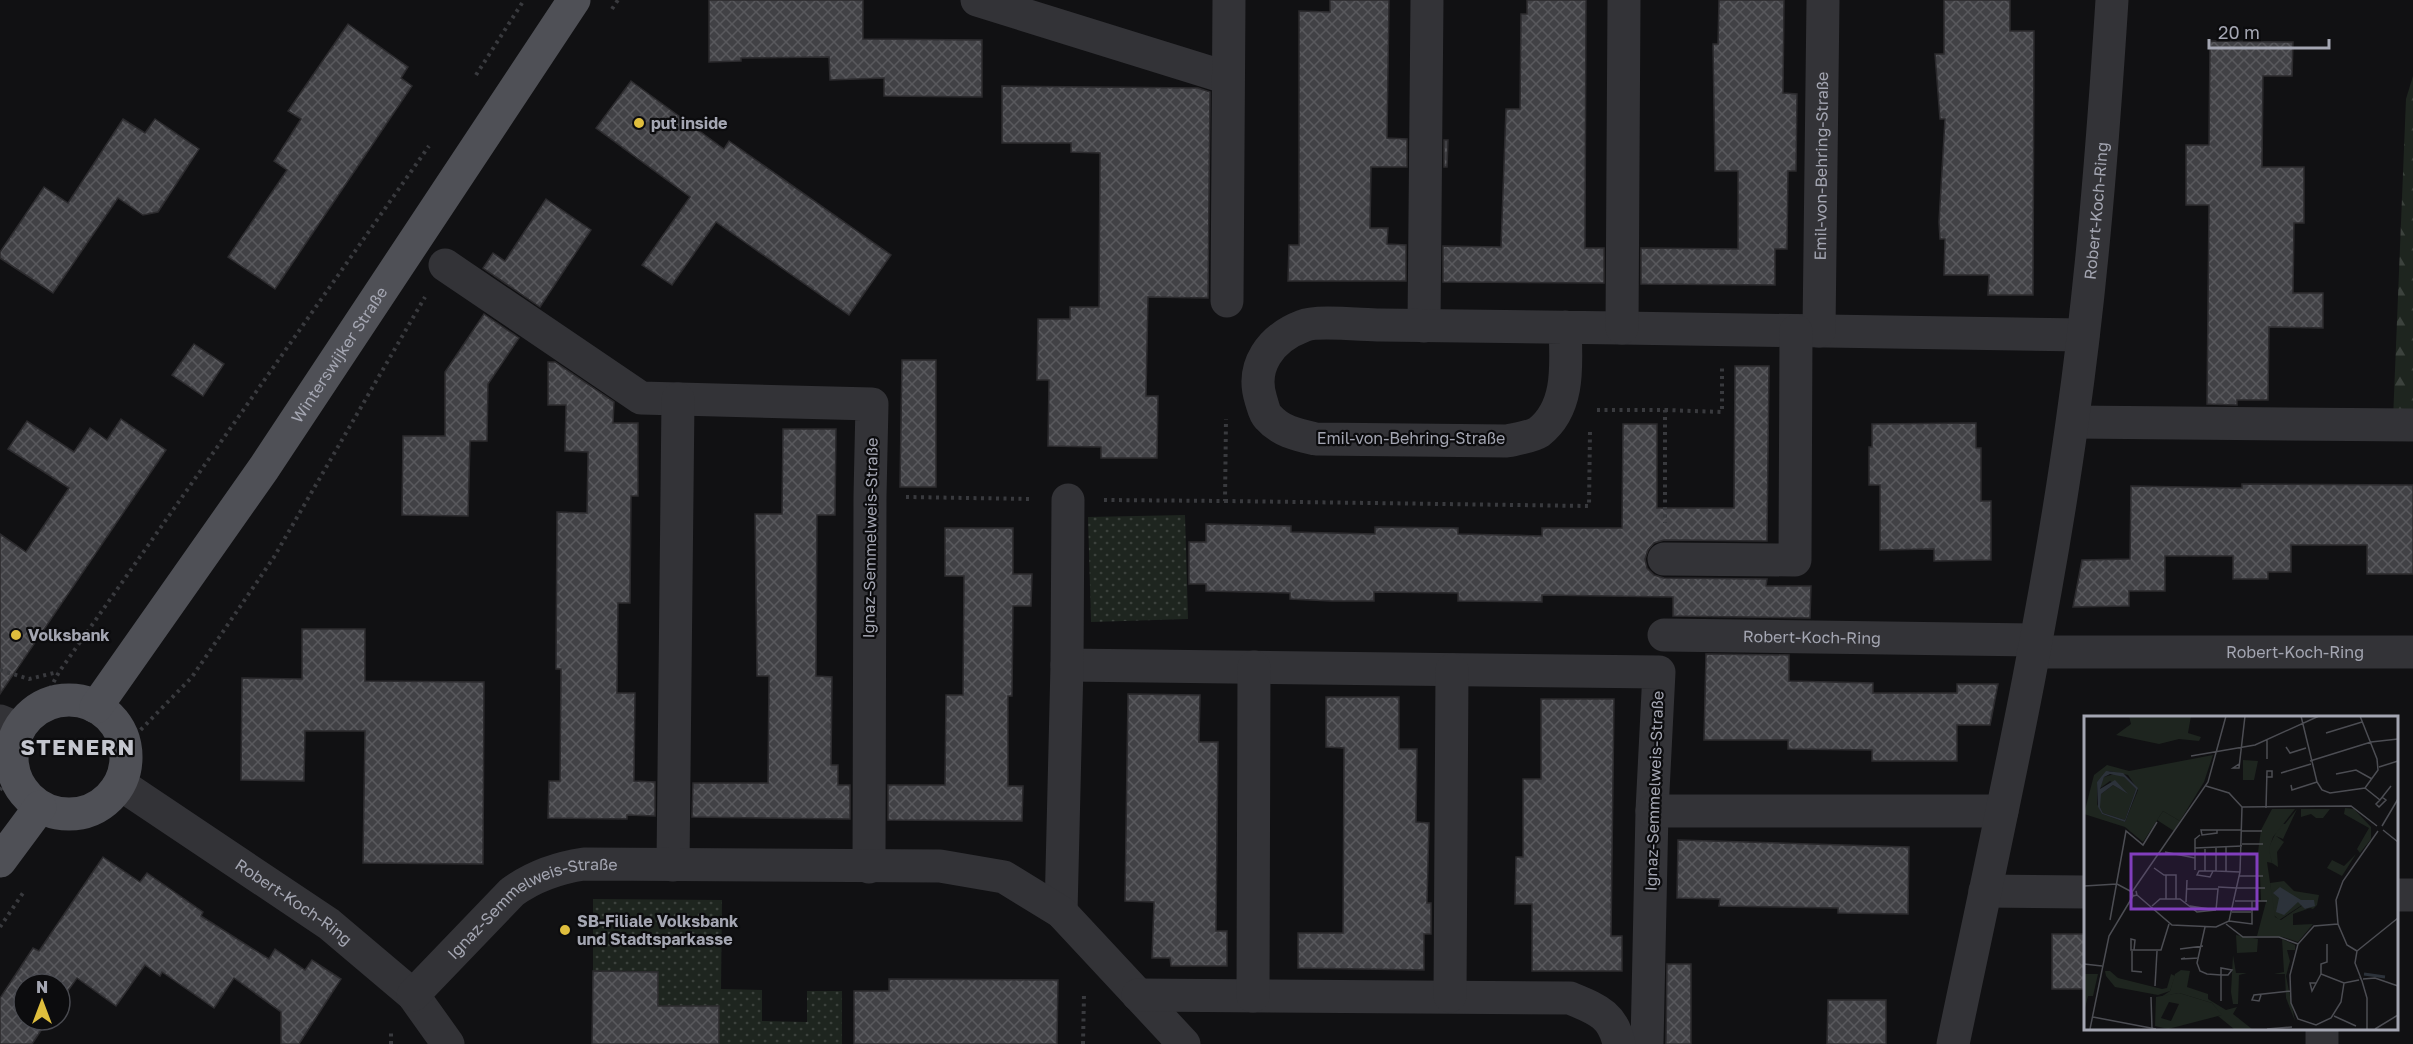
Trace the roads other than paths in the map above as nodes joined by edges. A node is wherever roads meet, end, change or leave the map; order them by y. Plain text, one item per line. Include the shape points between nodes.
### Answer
1 (574, 0) edge
2 (977, 0) edge
3 (1229, 0) edge
4 (1427, 0) edge
5 (1624, 0) edge
6 (1823, 0) edge
7 (2112, 0) edge
8 (1228, 78) junction
9 (444, 265) road end
10 (1227, 301) dead end
11 (1424, 326) junction
12 (1566, 327) junction
13 (1622, 328) junction
14 (1808, 331) junction
15 (2083, 335) junction
16 (678, 399) junction
17 (2073, 422) junction
18 (2413, 425) edge
19 (1068, 500) road end
20 (1664, 559) road end
21 (1664, 635) dead end
22 (2034, 646) junction
23 (2413, 652) edge
24 (1067, 665) junction
25 (1254, 667) junction
26 (1452, 670) junction
27 (96, 707) junction
28 (19, 719) edge
29 (7, 781) edge
30 (120, 784) junction
31 (40, 807) junction
32 (1652, 811) junction
33 (2002, 811) junction
34 (0, 861) edge
35 (673, 865) junction
36 (869, 867) junction
37 (1985, 891) junction
38 (2084, 892) edge
39 (2398, 895) edge
40 (2413, 896) edge
41 (1061, 912) junction
42 (413, 995) junction
43 (1138, 995) junction
44 (1252, 996) junction
45 (1450, 996) junction
46 (448, 1044) edge
47 (1185, 1044) edge
48 (1619, 1044) edge
49 (1647, 1044) edge
50 (1953, 1044) edge

1 - 27 main road, Winterswijker Straße via 264,468
2 - 8 street
3 - 8 street
4 - 11 street
5 - 13 street
6 - 14 street, Emil-von-Behring-Straße
7 - 15 street, Robert-Koch-Ring via 2103,145
8 - 10 street
9 - 16 street, Ignaz-Semmelweis-Straße via 641,398
11 - 12 street, Emil-von-Behring-Straße
11 - 12 street, Emil-von-Behring-Straße via 1305,324 1284,335 1268,349 1259,368 1259,393 1266,416 1284,430 1316,439 1507,441 1538,432 1557,409 1566,380
12 - 13 street, Emil-von-Behring-Straße
13 - 14 street, Emil-von-Behring-Straße
14 - 15 street, Emil-von-Behring-Straße
14 - 20 street via 1795,560
15 - 17 street, Robert-Koch-Ring
16 - 35 street
16 - 36 street, Ignaz-Semmelweis-Straße via 872,404
17 - 18 street
17 - 22 street, Robert-Koch-Ring
19 - 24 street
21 - 22 street, Robert-Koch-Ring
22 - 23 street, Robert-Koch-Ring
22 - 33 street, Robert-Koch-Ring
24 - 25 street, Ignaz-Semmelweis-Straße
24 - 41 street
25 - 26 street, Ignaz-Semmelweis-Straße
25 - 44 street
26 - 32 street, Ignaz-Semmelweis-Straße via 1659,672
26 - 45 street
27 - 28 main road via 77,701 57,701
27 - 30 main road via 120,730 125,746 126,765
28 - 29 main road
29 - 31 main road
30 - 31 main road via 105,801 85,812 62,814
30 - 42 street, Robert-Koch-Ring via 329,924
31 - 34 main road
32 - 33 street
32 - 49 street, Ignaz-Semmelweis-Straße
33 - 37 street, Robert-Koch-Ring
35 - 36 street, Ignaz-Semmelweis-Straße
35 - 42 street, Ignaz-Semmelweis-Straße via 584,864 530,879 512,892
36 - 41 street, Ignaz-Semmelweis-Straße via 940,866 1004,877
37 - 38 street
37 - 50 street, Robert-Koch-Ring
39 - 40 street
41 - 43 street, Ignaz-Semmelweis-Straße
42 - 46 street, Robert-Koch-Ring
43 - 44 street
43 - 47 street, Ignaz-Semmelweis-Straße
44 - 45 street
45 - 48 street via 1570,998 1602,1012

